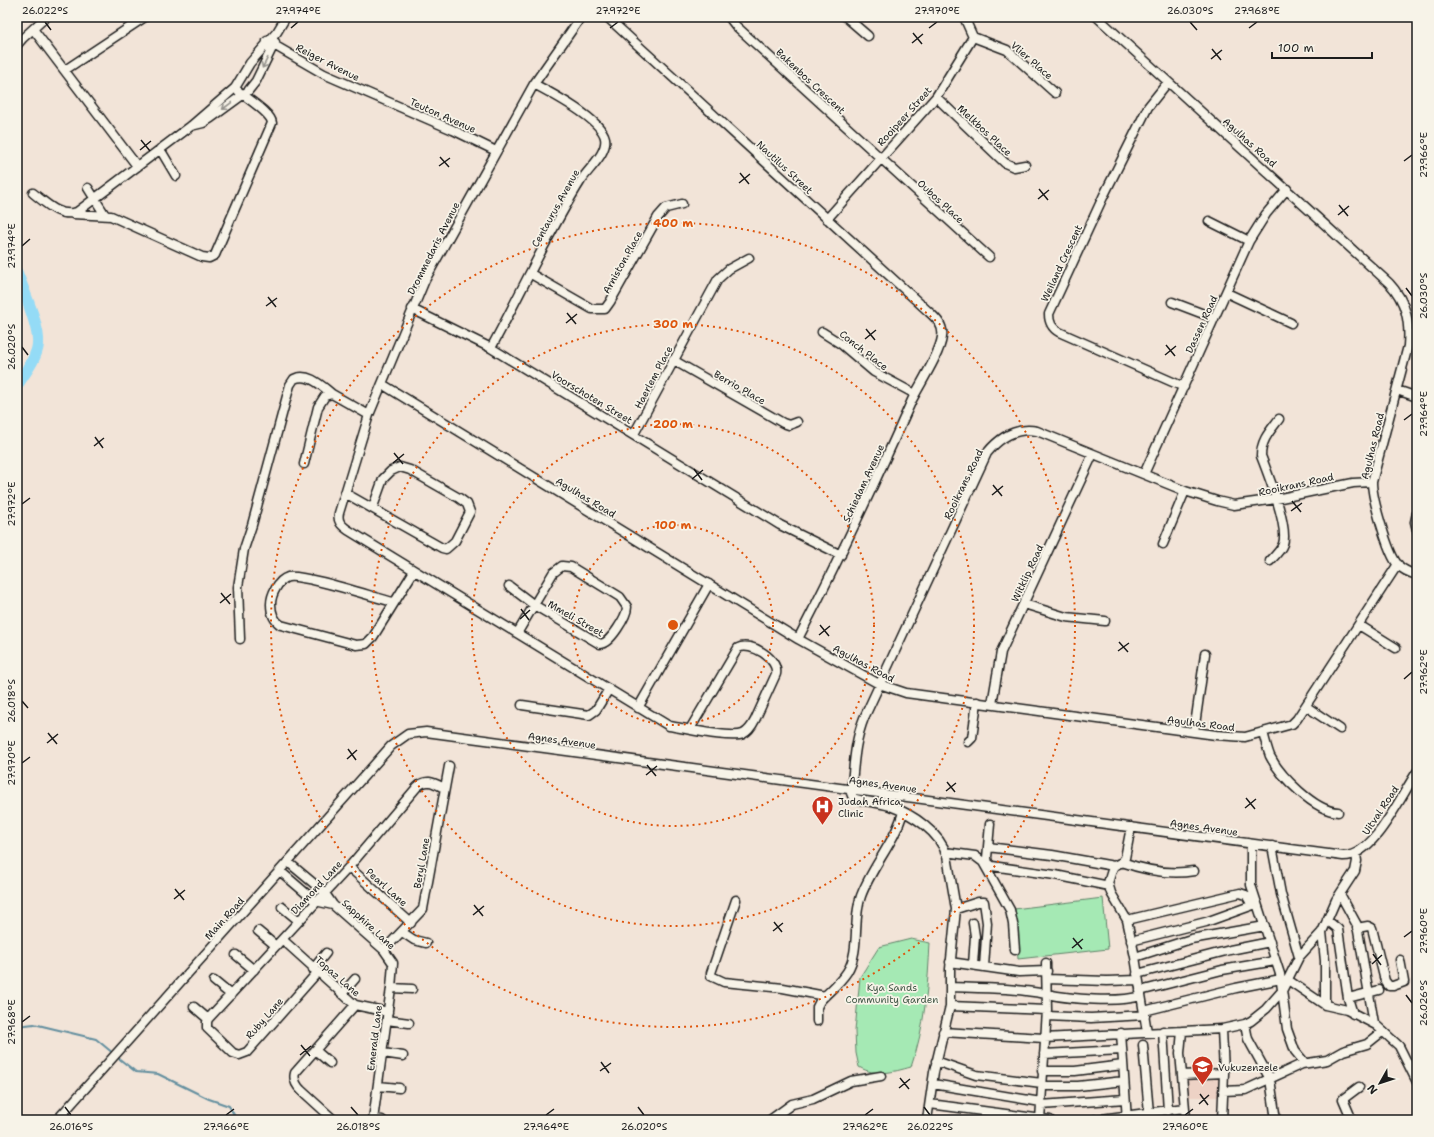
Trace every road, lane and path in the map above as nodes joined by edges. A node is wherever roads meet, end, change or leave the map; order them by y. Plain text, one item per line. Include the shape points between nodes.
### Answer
1 (46, 17) edge
2 (286, 17) edge
3 (581, 17) edge
4 (607, 17) edge
5 (729, 17) edge
6 (846, 17) edge
7 (964, 17) edge
8 (1097, 17) edge
9 (140, 18) edge
10 (33, 29) junction
11 (277, 32) junction
12 (868, 36) dead end
13 (973, 37) junction
14 (267, 41) junction
15 (17, 45) edge
16 (274, 46) junction
17 (65, 70) junction
18 (1168, 82) junction
19 (534, 84) junction
20 (235, 88) junction
21 (1055, 93) dead end
22 (242, 95) junction
23 (381, 98) joint
24 (936, 98) junction
25 (191, 126) junction
26 (160, 149) junction
27 (496, 151) junction
28 (880, 159) junction
29 (1025, 165) dead end
30 (137, 166) junction
31 (176, 176) dead end
32 (88, 188) dead end
33 (1286, 189) junction
34 (34, 193) dead end
35 (95, 198) junction
36 (682, 204) dead end
37 (73, 214) junction
38 (105, 215) junction
39 (827, 219) junction
40 (1209, 221) dead end
41 (1249, 241) junction
42 (749, 258) dead end
43 (989, 258) dead end
44 (530, 274) junction
45 (1227, 293) junction
46 (1172, 302) dead end
47 (412, 309) junction
48 (1214, 318) junction
49 (1291, 323) dead end
50 (822, 332) dead end
51 (943, 335) joint
52 (491, 348) junction
53 (674, 360) junction
54 (382, 384) junction
55 (1184, 387) junction
56 (1396, 390) junction
57 (332, 394) junction
58 (915, 394) junction
59 (1417, 397) edge
60 (370, 415) junction
61 (1279, 419) dead end
62 (797, 422) dead end
63 (634, 434) junction
64 (1093, 454) junction
65 (304, 464) dead end
66 (1144, 474) junction
67 (1372, 482) junction
68 (1185, 491) junction
69 (345, 493) junction
70 (1276, 499) junction
71 (373, 507) junction
72 (1417, 513) edge
73 (1417, 530) edge
74 (1163, 544) dead end
75 (841, 555) junction
76 (1270, 561) dead end
77 (1398, 564) junction
78 (414, 571) junction
79 (1417, 575) edge
80 (709, 584) junction
81 (509, 586) dead end
82 (393, 602) junction
83 (1024, 604) junction
84 (534, 605) junction
85 (1105, 621) dead end
86 (1359, 625) junction
87 (518, 632) junction
88 (240, 639) dead end
89 (798, 639) junction
90 (1396, 648) dead end
91 (1205, 654) dead end
92 (879, 684) junction
93 (609, 689) junction
94 (977, 702) junction
95 (992, 704) junction
96 (522, 705) dead end
97 (1307, 706) junction
98 (638, 708) junction
99 (1340, 728) dead end
100 (690, 729) junction
101 (1194, 732) junction
102 (1262, 732) junction
103 (408, 734) joint
104 (968, 742) dead end
105 (449, 766) dead end
106 (1417, 772) edge
107 (444, 788) junction
108 (852, 790) junction
109 (903, 812) junction
110 (1338, 812) dead end
111 (990, 824) dead end
112 (1130, 827) junction
113 (1251, 844) junction
114 (1272, 846) junction
115 (988, 847) junction
116 (945, 852) junction
117 (1356, 854) junction
118 (288, 862) junction
119 (1122, 862) junction
120 (1114, 866) junction
121 (349, 867) junction
122 (280, 871) junction
123 (1194, 871) dead end
124 (1108, 886) junction
125 (324, 892) junction
126 (1340, 894) junction
127 (736, 900) dead end
128 (315, 901) junction
129 (1254, 904) junction
130 (333, 905) junction
131 (282, 907) dead end
132 (956, 909) junction
133 (1127, 920) junction
134 (1327, 920) junction
135 (299, 921) junction
136 (411, 923) junction
137 (973, 923) dead end
138 (1265, 926) junction
139 (1357, 928) junction
140 (258, 931) dead end
141 (402, 932) junction
142 (1322, 932) junction
143 (283, 940) junction
144 (1131, 941) junction
145 (1270, 942) junction
146 (426, 943) dead end
147 (276, 946) junction
148 (384, 950) junction
149 (1015, 950) dead end
150 (326, 953) dead end
151 (236, 955) dead end
152 (1135, 957) junction
153 (1299, 957) junction
154 (391, 958) joint
155 (1400, 960) dead end
156 (1275, 961) junction
157 (950, 962) junction
158 (973, 965) junction
159 (984, 967) junction
160 (254, 970) junction
161 (315, 971) junction
162 (1047, 971) junction
163 (1138, 977) junction
164 (355, 979) dead end
165 (1285, 980) junction
166 (214, 981) dead end
167 (391, 988) junction
168 (951, 988) junction
169 (412, 990) dead end
170 (1379, 990) dead end
171 (1282, 991) junction
172 (1141, 993) junction
173 (342, 994) junction
174 (1047, 994) junction
175 (1368, 994) junction
176 (231, 995) junction
177 (825, 996) junction
178 (1348, 998) junction
179 (355, 1005) junction
180 (1325, 1005) junction
181 (950, 1006) junction
182 (194, 1007) dead end
183 (1047, 1013) junction
184 (1144, 1013) junction
185 (1353, 1014) junction
186 (387, 1016) junction
187 (208, 1020) junction
188 (817, 1022) dead end
189 (409, 1023) dead end
190 (1374, 1023) junction
191 (1245, 1024) junction
192 (1222, 1029) junction
193 (1163, 1031) junction
194 (1182, 1031) junction
195 (943, 1032) junction
196 (1147, 1032) junction
197 (1382, 1032) junction
198 (1121, 1033) junction
199 (1044, 1038) junction
200 (1143, 1045) dead end
201 (315, 1050) junction
202 (1122, 1050) junction
203 (383, 1053) junction
204 (1044, 1054) junction
205 (403, 1056) dead end
206 (936, 1061) junction
207 (330, 1063) dead end
208 (1305, 1063) junction
209 (1123, 1065) junction
210 (1042, 1071) junction
211 (1224, 1073) junction
212 (1182, 1075) junction
213 (881, 1076) dead end
214 (1270, 1078) junction
215 (1124, 1081) junction
216 (1417, 1082) edge
217 (933, 1084) junction
218 (1042, 1084) junction
219 (378, 1086) junction
220 (1359, 1087) dead end
221 (399, 1088) dead end
222 (1223, 1091) junction
223 (1125, 1099) junction
224 (1041, 1103) junction
225 (930, 1104) junction
226 (1184, 1108) junction
227 (1168, 1111) junction
228 (1149, 1113) junction
229 (1127, 1118) edge
230 (1040, 1119) edge
231 (57, 1120) edge
232 (334, 1120) edge
233 (376, 1120) edge
234 (770, 1120) edge
235 (927, 1120) edge
236 (1050, 1120) edge
237 (1094, 1120) edge
238 (1186, 1120) edge
239 (1222, 1120) edge
240 (1276, 1120) edge
241 (1352, 1120) edge

1 - 10 street
2 - 11 street
3 - 19 street, Drommedaris Avenue
4 - 39 street, Nautilus Street
5 - 28 street, Bakenbos Crescent
6 - 12 street
7 - 13 street
8 - 18 street, Agulhas Road
9 - 17 street
10 - 15 street
10 - 17 street
11 - 14 street
11 - 16 street
13 - 21 street, Vlier Place via 1007,50
13 - 24 street, Rooipeer Street
14 - 16 street, Reiger Avenue
14 - 20 street
16 -> 22 street via 256,81
16 - 23 street, Reiger Avenue via 324,74
17 - 30 street
18 - 33 street, Agulhas Road
18 - 55 street, Weiland Crescent via 1148,107 1056,297 1049,319 1051,326 1059,332
19 - 27 street, Drommedaris Avenue
19 - 44 street, Centaurus Avenue via 579,110 603,132 606,142 576,189
20 - 22 street
20 - 25 street
22 -> 25 street via 203,123
22 - 38 street via 267,113 272,123 215,255 209,258 202,257
23 - 27 street, Teuton Avenue
24 - 28 street, Rooipeer Street
24 - 29 street, Melkbos Place via 1005,163 1014,167
25 - 26 street
26 - 30 street
26 - 31 street
27 - 47 street, Drommedaris Avenue via 438,254
28 - 39 street, Rooipeer Street
28 - 43 street, Oubos Place
30 - 35 street
32 - 35 street
33 - 41 street, Dassen Road
33 - 56 street, Agulhas Road via 1389,283 1402,299 1409,333
34 - 37 street via 61,212
35 - 37 street
35 - 38 street
36 - 44 street, Arniston Place via 666,208 658,217 604,309 592,309
37 - 38 street
39 - 51 street, Nautilus Street via 934,317 942,327
40 - 41 street
41 - 45 street, Dassen Road
42 - 53 street, Haerlem Place via 722,274
44 - 52 street, Centaurus Avenue
45 - 48 street, Dassen Road
45 - 49 street
46 - 48 street
47 - 52 street, Voorschoten Street
47 - 54 street, Drommedaris Avenue
48 - 55 street, Dassen Road
50 - 58 street, Conch Place via 841,344 874,372
51 - 58 street, Schiedam Avenue
52 - 63 street, Voorschoten Street
53 - 62 street, Berrio Place via 783,423 789,425
53 - 63 street, Haerlem Place
54 - 60 street, Drommedaris Avenue
54 - 80 street, Agulhas Road
55 - 66 street, Dassen Road
56 - 59 street
56 - 67 street, Agulhas Road
57 - 60 street
57 - 65 street via 325,396 320,403
57 - 88 street via 303,377 294,379 290,385 244,549 238,590
58 - 75 street, Schiedam Avenue
60 - 69 street, Drommedaris Avenue
61 - 70 street via 1262,442 1261,449 1261,456
63 - 75 street, Voorschoten Street via 780,525
64 - 66 street, Rooikrans Road
64 - 83 street, Witklip Road
64 - 92 street, Rooikrans Road via 1033,430 1017,431 995,444 987,453
66 - 68 street, Rooikrans Road
67 - 70 street, Rooikrans Road via 1332,486
67 - 77 street, Agulhas Road via 1374,499 1388,544
68 - 70 street, Rooikrans Road via 1217,502 1234,504
68 - 74 street
69 - 71 street
69 - 78 street, Drommedaris Avenue via 338,516 341,525
70 - 76 street via 1285,536 1281,548
71 - 71 street via 383,480 391,471 400,467 459,498 467,504 470,512 455,541 446,549
72 - 73 street
75 - 89 street, Schiedam Avenue
77 - 79 street via 1407,572
77 - 86 street, Agulhas Road
78 - 82 street
78 - 87 street
80 - 89 street, Agulhas Road
80 - 98 street
81 - 84 street, Mmeli Street
82 - 82 street via 311,580 289,577 280,583 272,595 271,609 274,619 281,625 362,645 373,636
83 - 85 street via 1066,617
83 - 95 street, Witklip Road via 1001,652
84 - 84 street, Mmeli Street via 553,573 566,566 620,597 626,603 627,610 609,640 603,644 596,643
84 - 87 street, Mmeli Street
86 - 90 street
86 - 97 street, Agulhas Road
87 - 93 street
89 - 92 street, Agulhas Road
91 - 101 street
92 - 94 street, Agulhas Road via 906,693
92 - 108 street, Rooikrans Road via 858,734
93 - 96 street via 596,710 589,715
93 - 98 street
94 - 95 street, Agulhas Road
94 - 104 street via 972,738
95 - 101 street, Agulhas Road
97 - 99 street
97 - 102 street, Agulhas Road via 1292,724
98 - 100 street via 664,724
100 - 100 street via 738,648 746,646 773,662 777,669 776,674 753,724 745,733 729,735
101 - 102 street, Agulhas Road via 1239,738
102 - 110 street via 1271,757 1284,776 1319,806
103 - 108 street, Agnes Avenue via 426,732
103 - 118 street, Main Road via 391,746
105 - 107 street, Beryl Lane
106 - 117 street, Uitval Road via 1373,839
107 - 121 street, Diamond Lane via 428,781 420,784
107 - 136 street, Beryl Lane via 424,905
108 - 109 street via 855,799 876,802
108 - 112 street, Agnes Avenue
109 - 116 street via 929,830 942,844
109 - 177 street via 899,827 861,896 857,910 855,948 847,972
111 - 115 street
112 - 113 street, Agnes Avenue
112 - 119 street via 1127,852
113 - 114 street, Agnes Avenue
113 - 129 street via 1251,885
114 - 117 street, Agnes Avenue via 1343,856
114 - 153 street
115 - 120 street
115 - 124 street via 988,861 992,866
116 - 132 street
116 - 149 street via 975,856 983,862 1010,910
117 - 126 street via 1357,866
118 - 122 street, Main Road
118 - 125 street, Sapphire Lane
119 - 120 street
119 - 123 street via 1146,868
120 - 124 street
121 - 125 street, Diamond Lane
121 - 136 street, Pearl Lane
122 - 128 street, Sapphire Lane
122 - 231 street, Main Road
124 - 133 street
125 - 128 street, Diamond Lane
125 - 130 street, Sapphire Lane
126 - 134 street
126 - 139 street
127 - 177 street via 711,976 724,982 783,988
128 - 130 street, Sapphire Lane
128 - 135 street, Diamond Lane
129 - 133 street via 1246,895 1240,893
129 - 138 street
129 - 144 street via 1206,922
130 - 148 street, Sapphire Lane
131 - 135 street
132 - 157 street
132 - 159 street via 984,902 987,923
133 - 144 street
134 - 142 street
134 - 178 street via 1338,929
135 - 143 street, Diamond Lane
136 - 141 street, Beryl Lane
137 - 158 street
138 - 145 street
138 - 152 street via 1191,939
139 - 155 street via 1372,928 1385,981 1389,986 1404,982
139 - 175 street
140 - 147 street
141 - 146 street via 414,940
141 - 148 street, Beryl Lane
142 - 153 street
142 - 180 street
143 - 147 street, Diamond Lane
143 - 161 street, Topaz Lane
144 - 152 street
145 - 156 street
145 - 163 street via 1230,950
147 - 160 street, Diamond Lane
148 - 154 street, Sapphire Lane
150 - 161 street
151 - 160 street
152 - 163 street
153 - 165 street
154 - 167 street, Emerald Lane
156 - 165 street
156 - 172 street via 1222,970
157 - 158 street
157 - 168 street
158 - 159 street
159 - 162 street via 1019,972
160 - 176 street, Diamond Lane
161 - 173 street, Topaz Lane
161 - 187 street, Ruby Lane via 251,1048 243,1054 231,1052 208,1030
162 - 163 street via 1107,981
162 - 174 street
163 - 172 street
164 - 173 street
165 - 171 street
165 - 180 street
165 - 184 street via 1236,988
166 - 176 street
167 - 169 street
167 - 186 street, Emerald Lane
168 - 174 street
168 - 181 street
170 - 175 street
171 - 191 street via 1266,1009
171 - 208 street via 1289,1037 1297,1055
172 - 174 street via 1124,999 1064,998
172 - 184 street
173 - 179 street, Topaz Lane
174 - 183 street
175 - 178 street
175 - 190 street
176 - 187 street, Diamond Lane
177 - 188 street via 817,1007
178 - 185 street
179 - 186 street, Topaz Lane
179 - 201 street
180 - 185 street
181 - 183 street
181 - 195 street
182 - 187 street
183 - 184 street via 1090,1018
183 - 199 street
184 - 196 street
185 - 190 street
186 - 189 street, Topaz Lane
186 - 203 street, Emerald Lane
190 - 197 street
191 - 192 street
191 - 214 street via 1248,1039
192 - 194 street
192 - 211 street
193 - 194 street
193 - 196 street
193 - 227 street
194 - 212 street
195 - 199 street
195 - 206 street
196 - 198 street
197 - 208 street via 1367,1044 1343,1051 1327,1060
197 - 216 street via 1399,1046
198 - 199 street
198 - 202 street
199 - 204 street
200 - 228 street
201 - 207 street
201 - 232 street via 295,1073 295,1082
202 - 204 street
202 - 209 street
203 - 205 street
203 - 219 street, Emerald Lane
204 - 210 street
206 - 217 street
206 - 218 street via 976,1075
208 - 214 street
209 - 210 street via 1075,1071
209 - 215 street
210 - 218 street
211 - 212 street
211 - 222 street
212 - 226 street
213 - 234 street via 851,1081 814,1099 792,1104
214 - 222 street via 1245,1090
214 - 240 street
215 - 218 street via 1078,1086
215 - 223 street
217 - 224 street
217 - 225 street
218 - 224 street
219 - 221 street
219 - 233 street, Emerald Lane
220 - 241 street via 1343,1098
222 - 239 street
223 - 224 street
223 - 229 street
224 - 230 street
225 - 230 street
225 - 235 street
226 - 227 street
226 - 238 street
227 - 228 street
228 - 229 street
229 - 237 street
230 - 236 street

